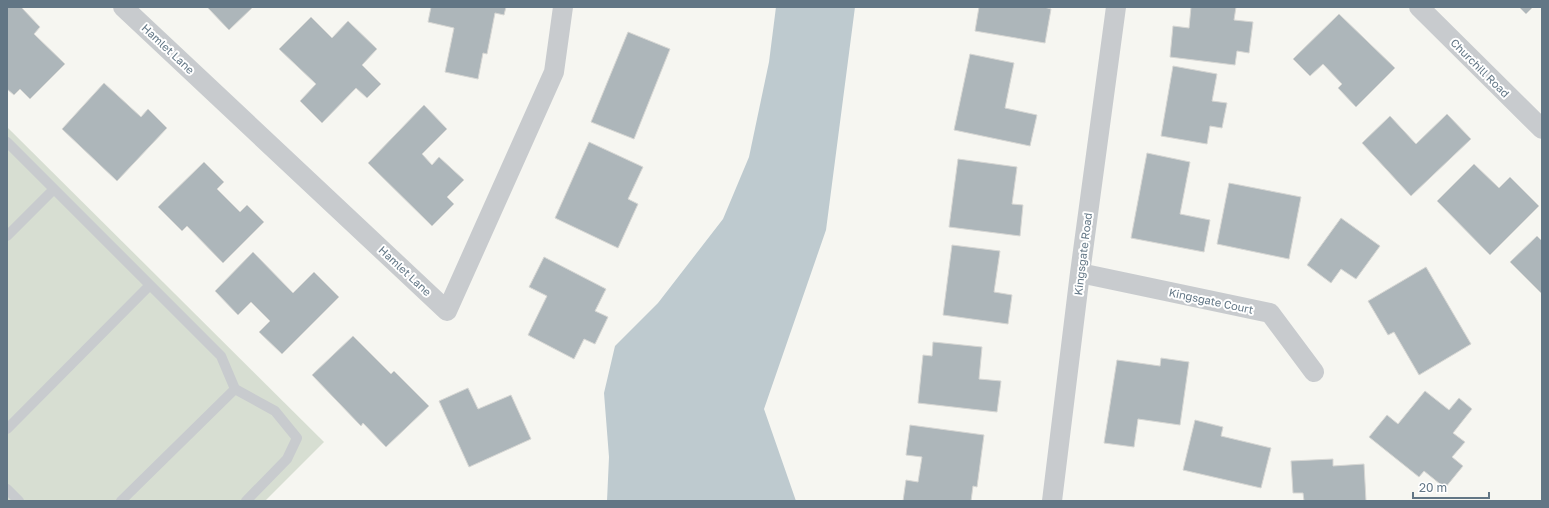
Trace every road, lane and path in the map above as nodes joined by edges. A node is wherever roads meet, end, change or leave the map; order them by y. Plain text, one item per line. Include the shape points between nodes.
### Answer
1 (123, 7) edge
2 (563, 7) edge
3 (1116, 7) edge
4 (1419, 7) edge
5 (1542, 130) edge
6 (7, 142) edge
7 (54, 189) junction
8 (7, 236) edge
9 (1080, 273) junction
10 (150, 285) junction
11 (1314, 372) dead end
12 (235, 389) junction
13 (7, 429) edge
14 (7, 489) edge
15 (19, 501) edge
16 (121, 501) edge
17 (246, 501) edge
18 (1052, 501) edge

1 - 2 street, Hamlet Lane via 448,311 554,72
3 - 9 street, Kingsgate Road
4 - 5 street, Churchill Road
6 - 7 lane
7 - 8 lane
7 - 10 lane
9 - 11 street, Kingsgate Court via 1270,313
9 - 18 street, Kingsgate Road
10 - 12 lane via 221,356
10 - 13 lane
12 - 16 lane
12 - 17 lane via 275,411 297,438 287,459
14 - 15 lane

